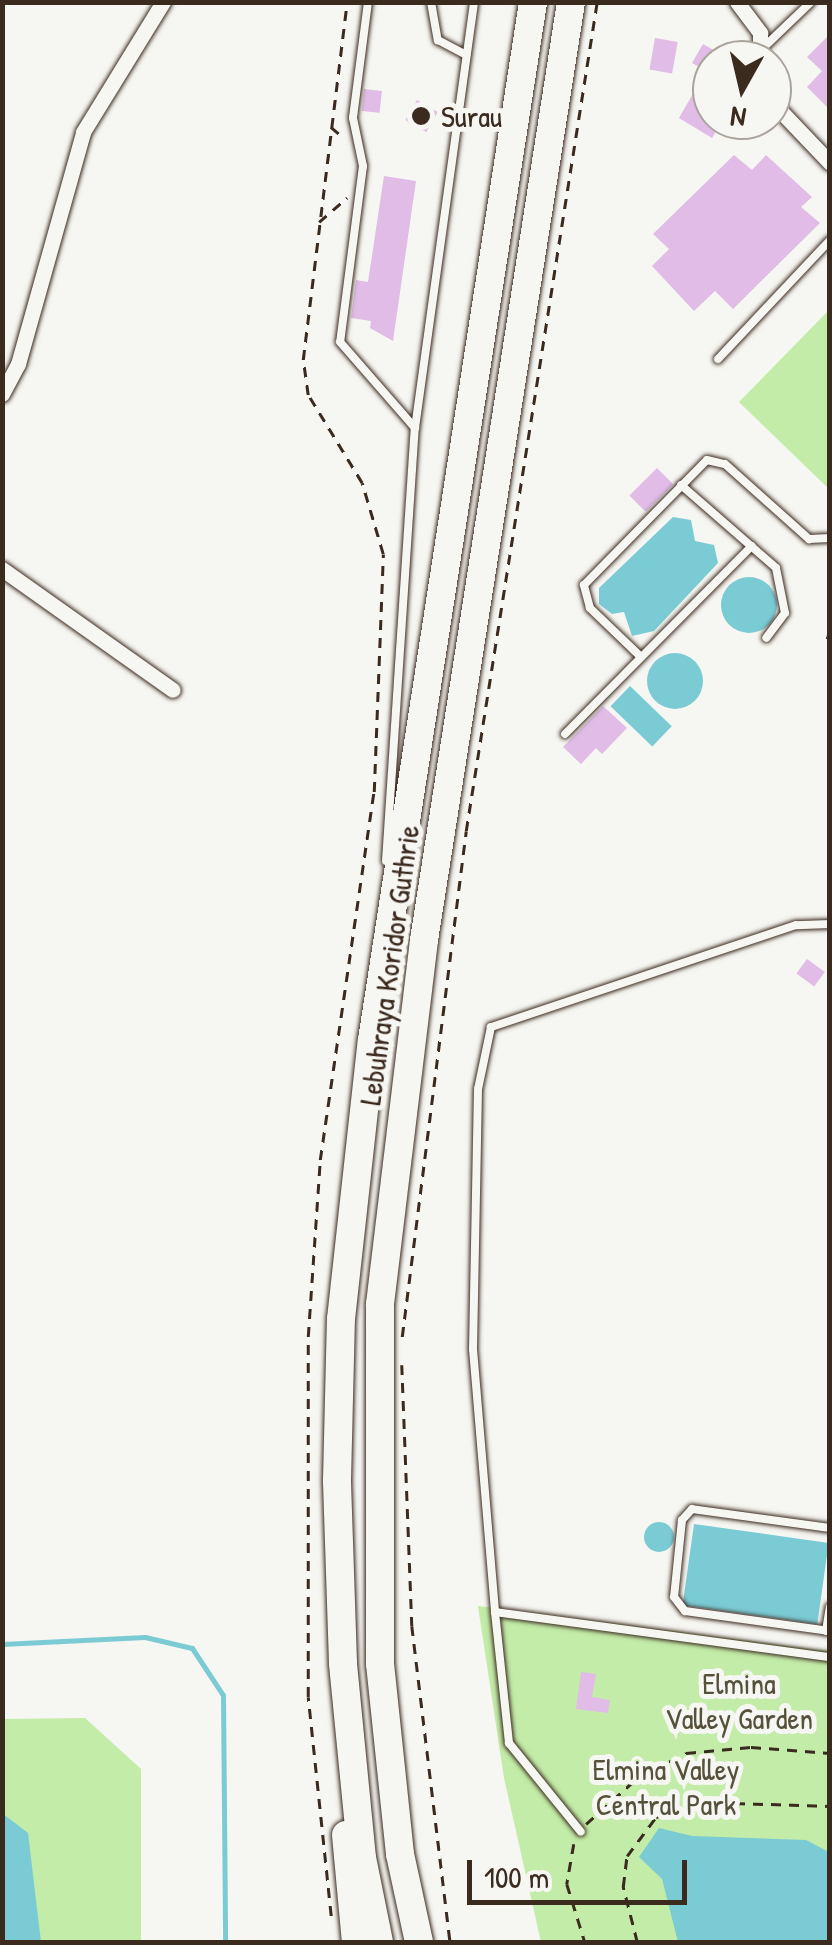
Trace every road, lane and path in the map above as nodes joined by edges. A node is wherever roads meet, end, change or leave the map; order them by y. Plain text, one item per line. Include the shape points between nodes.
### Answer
1 (162, 2) edge
2 (347, 2) edge
3 (368, 2) edge
4 (431, 2) edge
5 (474, 2) edge
6 (534, 2) edge
7 (572, 2) edge
8 (597, 2) edge
9 (737, 2) edge
10 (810, 2) edge
11 (758, 40) edge
12 (774, 40) edge
13 (466, 55) junction
14 (792, 123) edge
15 (830, 163) edge
16 (360, 187) junction
17 (318, 223) junction
18 (830, 240) edge
19 (718, 359) dead end
20 (2, 394) edge
21 (415, 428) junction
22 (681, 485) junction
23 (830, 538) edge
24 (752, 546) junction
25 (2, 569) edge
26 (830, 630) edge
27 (766, 638) dead end
28 (827, 638) dead end
29 (641, 657) junction
30 (173, 690) dead end
31 (566, 734) dead end
32 (830, 924) edge
33 (372, 1040) junction
34 (402, 1343) dead end
35 (402, 1362) dead end
36 (830, 1528) edge
37 (830, 1606) edge
38 (495, 1612) junction
39 (828, 1631) edge
40 (830, 1658) edge
41 (830, 1753) edge
42 (355, 1786) junction
43 (830, 1806) edge
44 (581, 1832) junction
45 (332, 1926) dead end
46 (356, 1942) edge
47 (379, 1942) edge
48 (418, 1942) edge
49 (450, 1942) edge
50 (586, 1942) edge
51 (637, 1942) edge

1 - 20 street via 83,132 18,364
2 - 17 path
3 - 16 lane via 353,118
4 - 13 lane via 438,40
5 - 13 lane
6 - 33 highway, Lebuhraya Koridor Guthrie
7 - 48 highway, Lebuhraya Koridor Guthrie via 424,940 380,1304 380,1664 400,1854
8 - 34 path via 466,831
9 - 11 street via 757,27
10 - 12 lane
13 - 21 lane
14 - 15 street
16 - 17 path
16 - 21 lane via 340,342
17 - 45 path via 302,360 308,396 362,483 383,554 374,792 320,1160 308,1338 308,1696
18 - 19 lane
21 - 33 lane
22 - 23 lane via 714,459 809,539
22 - 24 lane
22 - 29 lane via 584,584 590,608
24 - 27 lane via 776,568 786,598 785,612
24 - 29 lane
25 - 30 street
26 - 28 path
29 - 31 lane
32 - 38 lane via 796,925 491,1026 478,1089 473,1349
33 - 42 highway, Lebuhraya Koridor Guthrie via 341,1319 336,1480
35 - 49 path via 412,1626
36 - 39 lane via 692,1509 682,1520 674,1597 685,1611
37 - 39 lane
38 - 40 lane
38 - 44 lane via 509,1742
41 - 44 path via 750,1746 686,1752 637,1778
42 - 46 highway via 344,1860
42 - 47 highway, Lebuhraya Koridor Guthrie
43 - 51 path via 698,1802 656,1817 627,1856 623,1888
44 - 50 path via 567,1884

